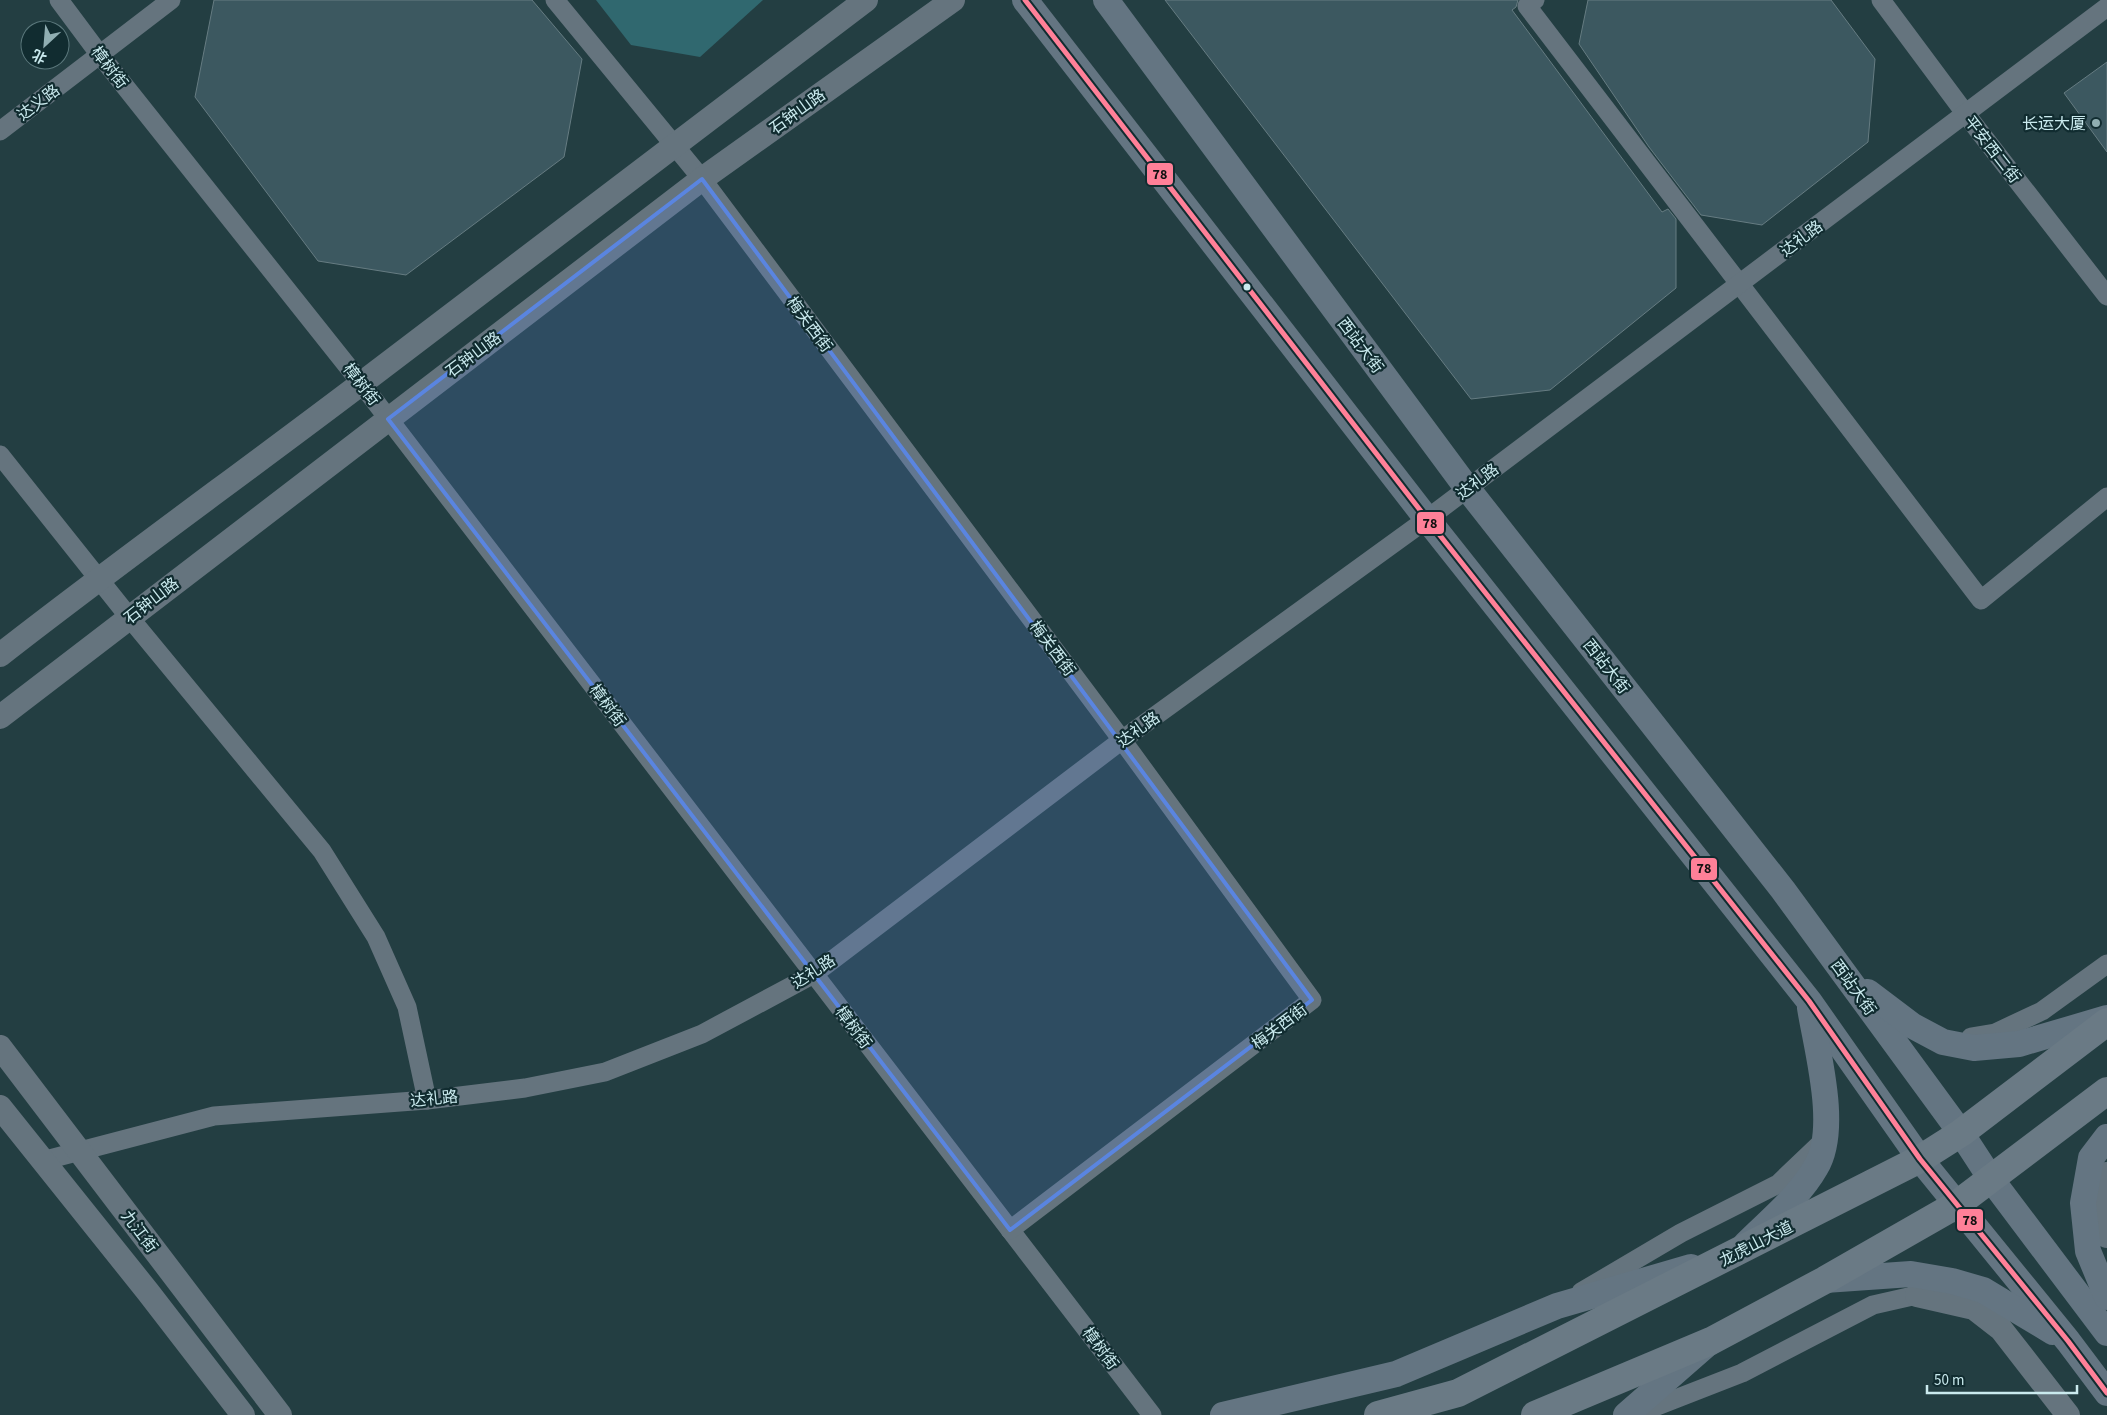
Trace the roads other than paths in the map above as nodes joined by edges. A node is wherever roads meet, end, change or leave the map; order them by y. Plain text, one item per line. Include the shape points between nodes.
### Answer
1 (59, 0) edge
2 (170, 0) edge
3 (555, 0) edge
4 (866, 0) edge
5 (953, 0) edge
6 (1025, 0) edge
7 (1106, 0) edge
8 (1535, 0) edge
9 (1881, 0) edge
10 (2107, 7) edge
11 (100, 55) junction
12 (1965, 113) junction
13 (0, 131) edge
14 (674, 144) junction
15 (702, 179) junction
16 (1739, 284) junction
17 (2107, 296) edge
18 (361, 383) junction
19 (388, 418) junction
20 (0, 455) edge
21 (1467, 488) junction
22 (2107, 497) edge
23 (1428, 518) junction
24 (99, 578) junction
25 (129, 617) junction
26 (0, 654) edge
27 (0, 717) edge
28 (1122, 740) junction
29 (1783, 890) junction
30 (2107, 964) edge
31 (814, 974) junction
32 (1809, 1001) junction
33 (2107, 1018) edge
34 (2107, 1022) edge
35 (1943, 1042) junction
36 (0, 1047) edge
37 (2107, 1090) edge
38 (427, 1100) junction
39 (0, 1107) edge
40 (1961, 1133) junction
41 (2107, 1137) edge
42 (1826, 1138) junction
43 (79, 1152) junction
44 (1920, 1159) junction
45 (42, 1161) junction
46 (2107, 1174) edge
47 (1992, 1179) junction
48 (2083, 1203) junction
49 (1956, 1205) junction
50 (1010, 1230) junction
51 (2107, 1236) edge
52 (1735, 1254) junction
53 (1825, 1280) junction
54 (1952, 1281) junction
55 (1918, 1295) junction
56 (2107, 1297) edge
57 (1557, 1306) junction
58 (2107, 1333) edge
59 (1711, 1341) junction
60 (2068, 1341) junction
61 (222, 1388) junction
62 (2107, 1393) edge
63 (232, 1415) edge
64 (243, 1415) edge
65 (280, 1415) edge
66 (1152, 1415) edge
67 (1223, 1415) edge
68 (1378, 1415) edge
69 (1535, 1415) edge
70 (1626, 1415) edge
71 (1633, 1415) edge
72 (2068, 1415) edge

1 - 11 street, 樟树街
2 - 11 street, 达义路
3 - 14 street, 梅关西街
4 - 14 street
5 - 15 street, 石钟山路
6 - 23 main road
7 - 21 main road, 西站大街
8 - 16 street via 1527,6
9 - 12 street, 平安西二街
10 - 12 street, 达礼路
11 - 13 street, 达义路
11 - 18 street, 樟树街
12 - 16 street, 达礼路
12 - 17 street, 平安西二街
14 - 15 street, 梅关西街
14 - 18 street
15 - 19 street, 石钟山路
15 - 28 street, 梅关西街
16 - 21 street, 达礼路
16 - 22 street via 1981,600
18 - 19 street, 樟树街
18 - 24 street
19 - 25 street, 石钟山路
19 - 31 street, 樟树街
20 - 24 street
21 - 23 street, 达礼路
21 - 29 main road, 西站大街
23 - 28 street, 达礼路
23 - 32 main road
24 - 25 street
24 - 26 street
25 - 27 street, 石钟山路
25 - 38 street via 322,851 376,936 407,1007
28 - 31 street, 达礼路
28 - 50 street, 梅关西街 via 1312,1000
29 - 35 main road via 1871,997
29 - 40 main road, 西站大街
30 - 35 street via 2042,1011 1995,1033
31 - 38 street, 达礼路 via 702,1034 605,1072 525,1088
31 - 50 street, 樟树街
32 - 42 main road via 1825,1096
32 - 44 main road
33 - 35 main road via 2018,1044 1974,1048
34 - 40 main road, 龙虎山大道
36 - 43 street, 九江街
37 - 47 main road
38 - 43 street, 达礼路 via 214,1116
39 - 45 street, 九江街
40 - 44 main road, 龙虎山大道
40 - 47 main road, 西站大街
41 - 48 main road via 2091,1158
42 - 52 main road via 1817,1166 1796,1195
42 - 57 street via 1778,1184 1681,1233
43 - 45 street, 达礼路
43 - 65 street, 九江街
44 - 49 main road
44 - 52 main road, 龙虎山大道
45 - 61 street, 九江街
46 - 48 street
46 - 51 street via 2104,1228
47 - 49 main road
47 - 58 main road, 西站大街
48 - 56 main road via 2088,1251
49 - 53 main road
49 - 60 main road
50 - 66 street, 樟树街
52 - 57 main road
52 - 68 main road, 龙虎山大道 via 1458,1393
53 - 54 main road via 1911,1274
53 - 59 main road
54 - 55 street
54 - 60 main road via 1983,1290
55 - 71 street via 1873,1305 1742,1373
55 - 72 street via 1974,1308 2001,1330
57 - 67 main road via 1396,1374
59 - 69 main road
59 - 70 main road
60 - 62 main road
61 - 63 street
61 - 64 street, 九江街

